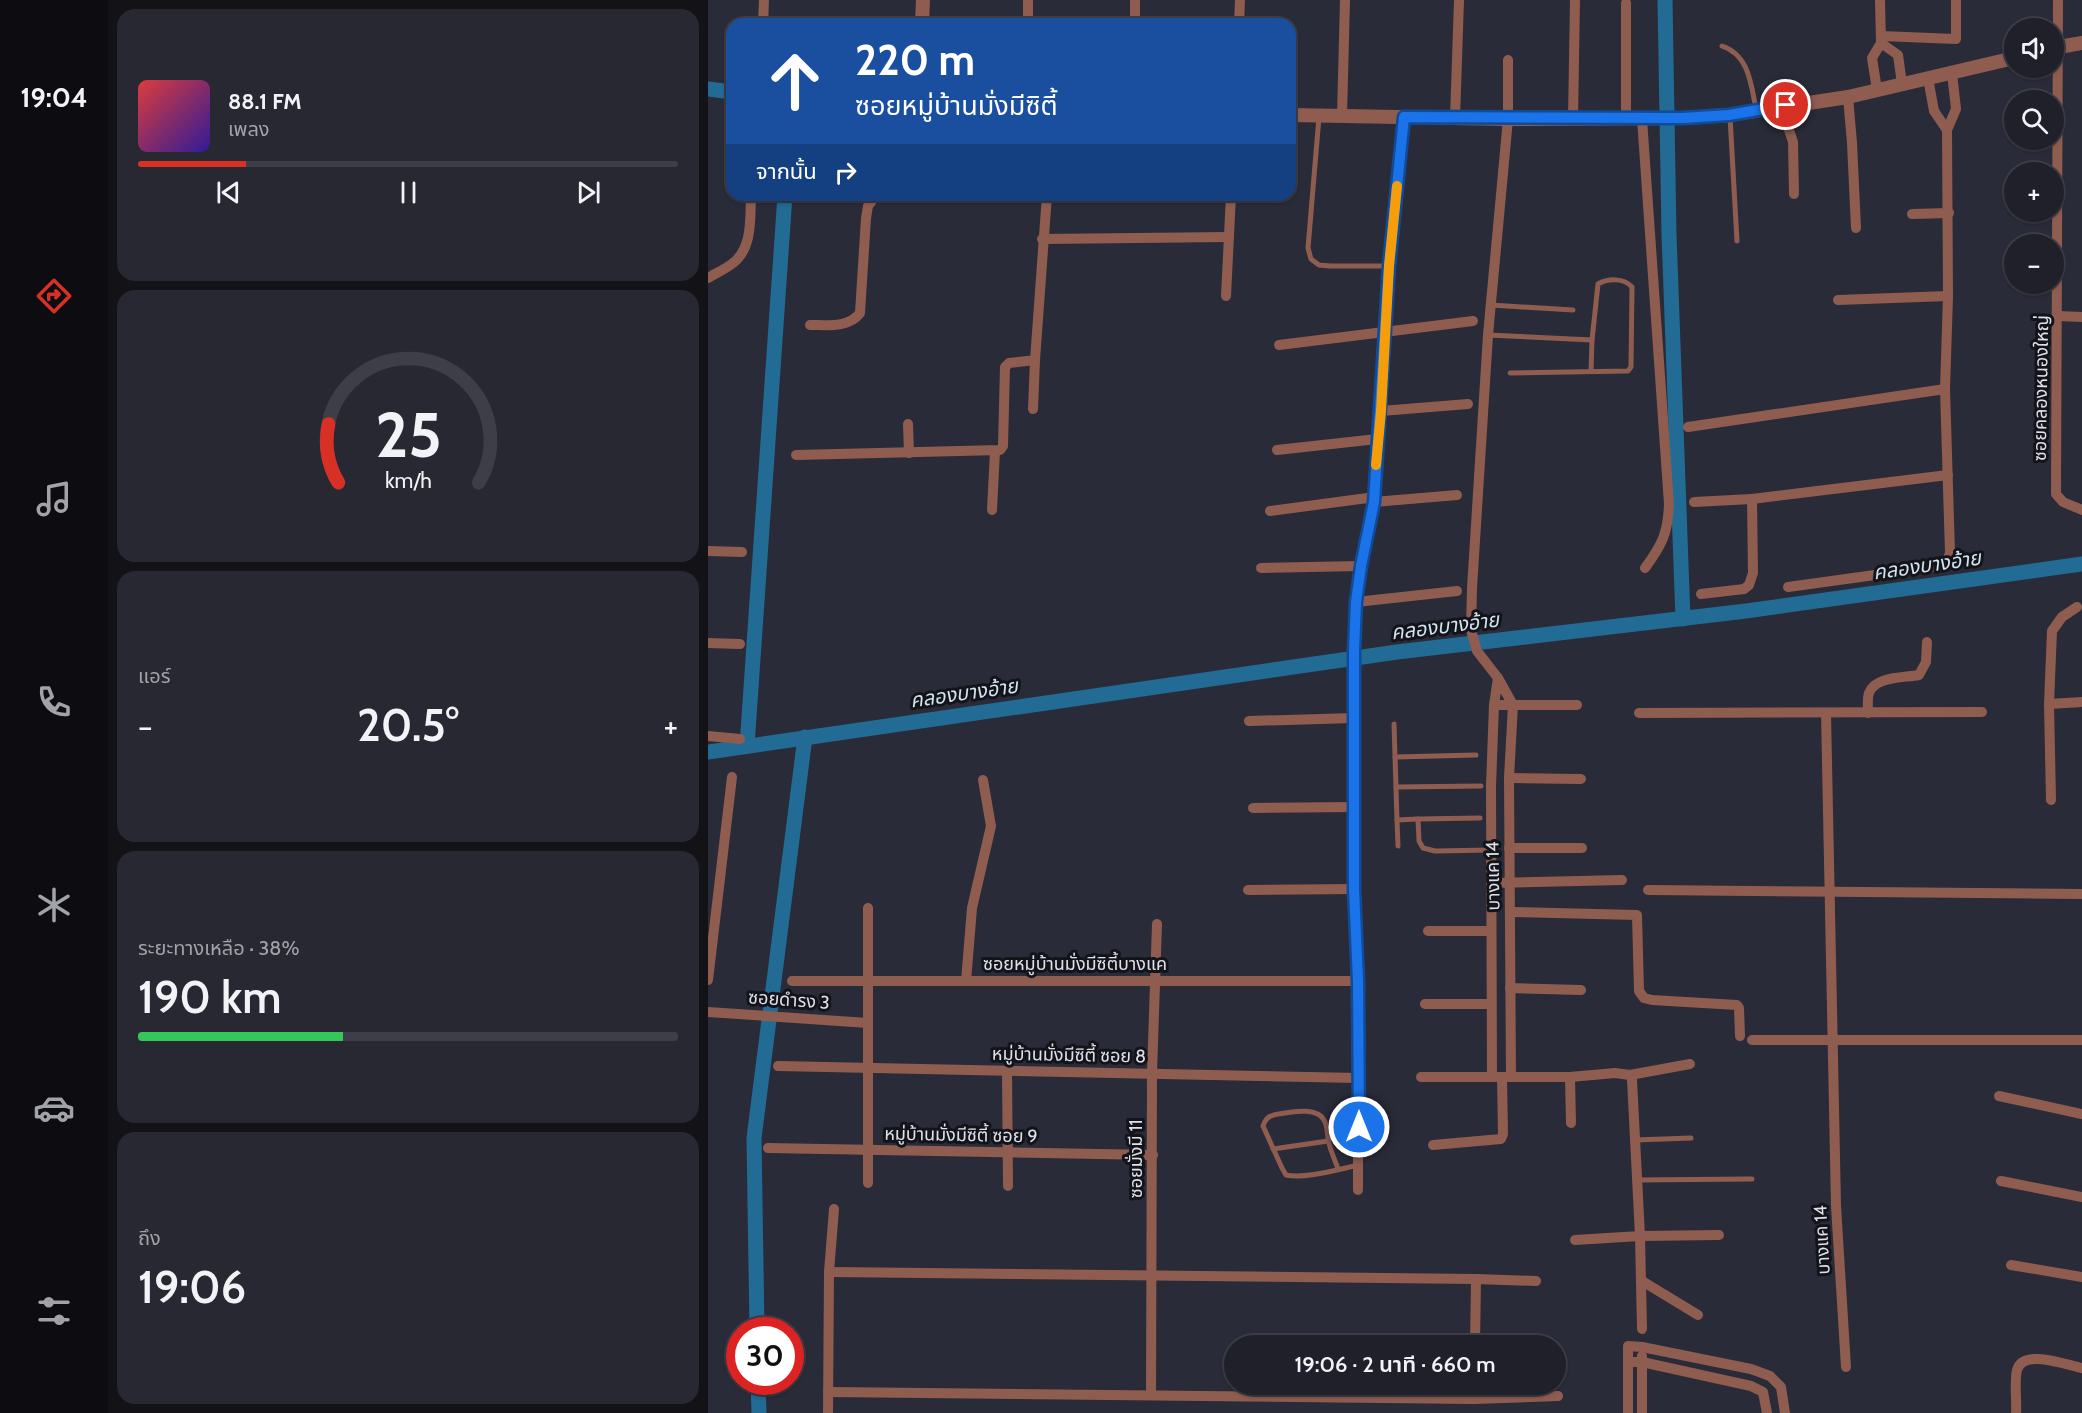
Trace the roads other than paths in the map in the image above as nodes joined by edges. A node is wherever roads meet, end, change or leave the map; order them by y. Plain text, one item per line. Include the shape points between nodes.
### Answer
1 (764, 0) edge
2 (923, 0) edge
3 (1028, 0) edge
4 (1135, 0) edge
5 (1240, 0) edge
6 (1345, 0) edge
7 (1459, 0) edge
8 (1575, 0) edge
9 (1880, 0) edge
10 (1956, 0) edge
11 (2058, 0) edge
12 (1626, 3) dead end
13 (763, 18) edge
14 (922, 18) edge
15 (1028, 18) edge
16 (1135, 18) edge
17 (1239, 18) edge
18 (2057, 18) edge
19 (1881, 40) junction
20 (2082, 43) edge
21 (1722, 46) dead end
22 (2064, 46) edge
23 (1508, 60) dead end
24 (2004, 60) edge
25 (1952, 73) junction
26 (1928, 78) junction
27 (2056, 78) edge
28 (1902, 84) junction
29 (1877, 90) junction
30 (1848, 97) junction
31 (1786, 105) junction
32 (1756, 111) junction
33 (1296, 115) edge
34 (1729, 115) junction
35 (1319, 116) junction
36 (1342, 116) junction
37 (1404, 117) junction
38 (1455, 118) junction
39 (1508, 119) junction
40 (1573, 119) junction
41 (1626, 119) junction
42 (1642, 119) junction
43 (1947, 130) junction
44 (1794, 194) dead end
45 (751, 201) edge
46 (872, 201) edge
47 (1046, 201) edge
48 (1231, 201) edge
49 (1948, 213) junction
50 (1912, 214) dead end
51 (1856, 228) dead end
52 (1229, 237) junction
53 (1042, 239) junction
54 (1737, 241) dead end
55 (1389, 266) junction
56 (708, 278) edge
57 (1226, 296) dead end
58 (1948, 296) junction
59 (1838, 300) dead end
60 (1491, 305) junction
61 (1573, 310) dead end
62 (2058, 316) junction
63 (2082, 317) edge
64 (1473, 321) dead end
65 (810, 325) dead end
66 (1386, 331) junction
67 (1488, 335) junction
68 (1593, 340) junction
69 (1279, 345) dead end
70 (1035, 360) junction
71 (1591, 372) junction
72 (1510, 373) dead end
73 (1945, 388) junction
74 (1468, 404) dead end
75 (1033, 409) dead end
76 (1381, 411) junction
77 (908, 424) dead end
78 (1688, 427) dead end
79 (1377, 439) junction
80 (1277, 450) dead end
81 (995, 451) junction
82 (909, 453) junction
83 (796, 455) dead end
84 (1948, 475) junction
85 (1457, 495) dead end
86 (1752, 499) junction
87 (1374, 500) junction
88 (1694, 502) dead end
89 (992, 510) dead end
90 (2082, 510) edge
91 (1270, 511) dead end
92 (708, 551) edge
93 (742, 552) dead end
94 (1361, 566) junction
95 (1261, 568) dead end
96 (1645, 568) dead end
97 (1788, 587) dead end
98 (1457, 591) dead end
99 (1701, 594) dead end
100 (1356, 602) junction
101 (2078, 607) dead end
102 (1927, 642) dead end
103 (708, 643) edge
104 (740, 644) dead end
105 (1498, 678) junction
106 (2082, 702) edge
107 (2049, 704) junction
108 (1494, 705) junction
109 (1513, 705) junction
110 (1577, 705) dead end
111 (1982, 712) dead end
112 (1639, 713) dead end
113 (1827, 713) junction
114 (1868, 713) junction
115 (1354, 718) junction
116 (1250, 721) dead end
117 (1394, 724) dead end
118 (708, 736) edge
119 (740, 739) dead end
120 (1476, 756) dead end
121 (1395, 757) junction
122 (732, 777) dead end
123 (1581, 779) dead end
124 (984, 780) dead end
125 (1509, 782) junction
126 (1486, 786) junction
127 (1396, 787) junction
128 (2051, 800) dead end
129 (1355, 807) junction
130 (1253, 808) dead end
131 (1418, 819) junction
132 (1480, 819) dead end
133 (1397, 820) junction
134 (1398, 846) dead end
135 (1509, 848) junction
136 (1582, 848) dead end
137 (1492, 850) junction
138 (1622, 880) dead end
139 (1492, 883) junction
140 (1511, 884) junction
141 (1354, 889) junction
142 (1248, 890) dead end
143 (1648, 890) dead end
144 (1830, 892) junction
145 (2082, 894) edge
146 (868, 908) dead end
147 (1511, 912) junction
148 (1157, 924) dead end
149 (1491, 931) junction
150 (1428, 932) dead end
151 (708, 980) edge
152 (868, 980) junction
153 (792, 981) dead end
154 (966, 981) junction
155 (1155, 981) junction
156 (1358, 981) junction
157 (1510, 988) junction
158 (1581, 990) dead end
159 (1425, 1004) dead end
160 (1491, 1004) junction
161 (708, 1012) edge
162 (868, 1023) junction
163 (1740, 1036) dead end
164 (1833, 1039) junction
165 (1752, 1040) dead end
166 (2082, 1040) edge
167 (1690, 1064) dead end
168 (778, 1066) dead end
169 (869, 1069) junction
170 (1007, 1071) junction
171 (1152, 1073) junction
172 (1629, 1075) junction
173 (1421, 1077) dead end
174 (1502, 1077) junction
175 (1570, 1077) junction
176 (1359, 1078) junction
177 (1999, 1096) dead end
178 (2082, 1114) edge
179 (1570, 1123) dead end
180 (1691, 1138) dead end
181 (1635, 1140) junction
182 (1328, 1141) junction
183 (1433, 1145) dead end
184 (768, 1148) dead end
185 (1273, 1149) junction
186 (867, 1150) junction
187 (1008, 1152) junction
188 (1152, 1155) junction
189 (1359, 1165) junction
190 (1338, 1169) junction
191 (1752, 1179) dead end
192 (1637, 1180) junction
193 (2001, 1181) dead end
194 (868, 1184) dead end
195 (1008, 1186) dead end
196 (1358, 1190) dead end
197 (2082, 1197) edge
198 (834, 1209) dead end
199 (1719, 1235) dead end
200 (1641, 1236) junction
201 (1575, 1240) dead end
202 (2011, 1265) dead end
203 (829, 1272) junction
204 (1152, 1276) junction
205 (2082, 1277) edge
206 (1476, 1279) junction
207 (1536, 1281) dead end
208 (1642, 1281) junction
209 (1698, 1315) dead end
210 (1641, 1329) dead end
211 (1475, 1335) edge
212 (1642, 1347) junction
213 (1628, 1362) junction
214 (1642, 1362) junction
215 (1846, 1367) dead end
216 (2082, 1368) edge
217 (828, 1392) junction
218 (1151, 1395) junction
219 (1474, 1395) edge
220 (1558, 1396) dead end
221 (1474, 1399) junction
222 (828, 1413) edge
223 (1628, 1413) edge
224 (1642, 1413) edge
225 (1767, 1413) edge
226 (1785, 1413) edge
227 (2016, 1413) edge

1 - 13 street
2 - 14 street
3 - 15 street
4 - 16 street
5 - 17 street
6 - 36 street
7 - 38 street
8 - 40 street
9 - 19 street
10 - 19 street via 1956,39
11 - 18 street, ซอยคลองหนองใหญ่
12 - 41 street
19 - 28 street via 1898,55
19 - 29 street via 1872,58
20 - 22 street
21 - 32 lane via 1740,57 1746,67
23 - 39 street
24 - 25 street
25 - 26 street
25 - 43 street via 1956,110
26 - 28 street
26 - 43 street via 1934,111
27 - 62 street, ซอยคลองหนองใหญ่
28 - 29 street
29 - 30 street
30 - 31 street
30 - 51 street
31 - 32 street
31 - 44 street via 1793,142
32 - 34 street
33 - 35 street
34 - 42 street
34 - 54 lane
35 - 36 street
35 - 55 lane via 1308,248 1311,259 1330,266
36 - 37 street
37 - 38 street
37 - 55 street
38 - 39 street
39 - 40 street
39 - 60 street
40 - 41 street
41 - 42 street
42 - 96 street via 1669,504 1669,526 1661,547
43 - 49 street
45 - 56 street via 748,237 742,253
46 - 65 street via 866,218 860,313 855,321 846,324
47 - 53 street
48 - 52 street
49 - 50 street
49 - 58 street
52 - 53 street
52 - 57 street
53 - 70 street
55 - 66 street
58 - 59 street
58 - 73 street
60 - 61 lane
60 - 67 street
62 - 63 street
62 - 90 street, ซอยคลองหนองใหญ่ via 2056,494 2063,502
64 - 66 street
66 - 69 street
66 - 76 street
67 - 68 lane
67 - 105 street via 1471,630 1477,651
68 - 71 lane
68 - 71 lane via 1598,284 1604,280 1624,281 1632,287 1631,368 1624,373
70 - 75 street
70 - 81 street via 1005,367 1003,446
71 - 72 lane
73 - 78 street
73 - 84 street
74 - 76 street
76 - 79 street
77 - 82 street
79 - 80 street
79 - 87 street
81 - 82 street
81 - 89 street
82 - 83 street
84 - 86 street
84 - 97 street via 1950,553 1940,566
85 - 87 street
86 - 88 street
86 - 99 street via 1753,573 1749,585 1744,589
87 - 91 street
87 - 94 street
92 - 93 street
94 - 95 street
94 - 100 street
98 - 100 street
100 - 115 street
101 - 107 street via 2062,617 2052,631
102 - 114 street via 1926,662 1919,675 1872,686
103 - 104 street
105 - 108 street, บางแค 14
105 - 109 street
106 - 107 street
107 - 128 street
108 - 109 street
108 - 126 street, บางแค 14
109 - 110 street
109 - 125 street, บางแค 14
111 - 114 street
112 - 113 street
113 - 114 street
113 - 144 street, บางแค 14
115 - 116 street
115 - 129 street
117 - 121 lane
118 - 119 street
120 - 121 lane
121 - 127 lane
122 - 151 street
123 - 125 street
124 - 154 street via 991,826 972,908
125 - 126 street
125 - 135 street, บางแค 14
126 - 127 lane
126 - 137 street, บางแค 14
127 - 133 lane
129 - 130 street
129 - 141 street
131 - 132 lane
131 - 133 lane
131 - 137 lane via 1423,848
133 - 134 lane
135 - 136 street
135 - 140 street, บางแค 14
137 - 139 street, บางแค 14
138 - 140 street
139 - 140 street
139 - 149 street, บางแค 14
140 - 147 street, บางแค 14
141 - 142 street
141 - 156 street
143 - 144 street
144 - 145 street
144 - 164 street, บางแค 14
146 - 152 street
147 - 157 street, บางแค 14
147 - 163 street via 1637,915 1639,991 1644,998 1737,1005
148 - 155 street, ซอยมั่งมี 11
149 - 150 street
149 - 160 street, บางแค 14
152 - 153 street, ซอยหมู่บ้านมั่งมีซิตี้บางแค
152 - 154 street, ซอยหมู่บ้านมั่งมีซิตี้บางแค
152 - 162 street
154 - 155 street, ซอยหมู่บ้านมั่งมีซิตี้บางแค
155 - 156 street, ซอยหมู่บ้านมั่งมีซิตี้บางแค
155 - 171 street, ซอยมั่งมี 11
156 - 176 street
157 - 158 street
157 - 174 street, บางแค 14
159 - 160 street
160 - 174 street, บางแค 14
161 - 162 street, ซอยดำรง 3
162 - 169 street
164 - 165 street
164 - 166 street
164 - 215 street, บางแค 14 via 1836,1206
167 - 172 street
168 - 169 street, หมู่บ้านมั่งมีซิตี้ ซอย 8
169 - 170 street, หมู่บ้านมั่งมีซิตี้ ซอย 8
169 - 186 street
170 - 171 street, หมู่บ้านมั่งมีซิตี้ ซอย 8
170 - 187 street
171 - 176 street, หมู่บ้านมั่งมีซิตี้ ซอย 8
171 - 188 street, ซอยมั่งมี 11
172 - 175 street
172 - 181 street
173 - 174 street
174 - 175 street
174 - 183 street via 1501,1139
175 - 179 street
176 - 189 street
177 - 178 street
180 - 181 lane
181 - 192 street
182 - 185 lane
182 - 185 lane via 1320,1116 1313,1112 1291,1112 1265,1119 1263,1126
182 - 190 lane
184 - 186 street, หมู่บ้านมั่งมีซิตี้ ซอย 9
185 - 190 lane via 1286,1175
186 - 187 street, หมู่บ้านมั่งมีซิตี้ ซอย 9
186 - 194 street
187 - 188 street, หมู่บ้านมั่งมีซิตี้ ซอย 9
187 - 195 street
188 - 204 street, ซอยมั่งมี 11
189 - 190 lane
189 - 196 street
191 - 192 lane
192 - 200 street
193 - 197 street
198 - 203 street
199 - 200 street
200 - 201 street
200 - 208 street
202 - 205 street
203 - 204 street
203 - 217 street
204 - 206 street
204 - 218 street, ซอยมั่งมี 11
206 - 207 street
206 - 211 street
208 - 209 street
208 - 210 street
212 - 213 street via 1628,1346
212 - 214 street
212 - 226 street via 1770,1377 1781,1387
213 - 214 street
213 - 223 street
214 - 224 street
214 - 225 street via 1751,1386 1763,1392
216 - 227 street via 2032,1357 2023,1360 2017,1369
217 - 218 street
217 - 222 street
218 - 221 street
219 - 221 street
220 - 221 street

